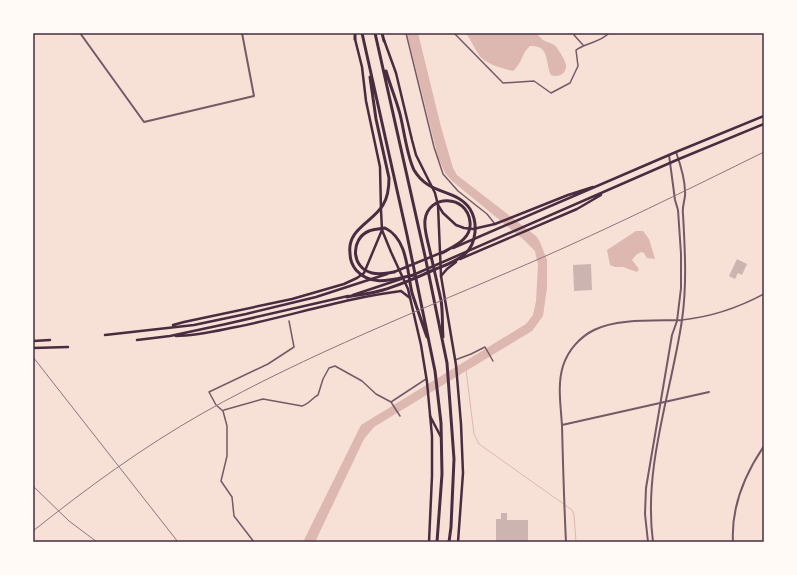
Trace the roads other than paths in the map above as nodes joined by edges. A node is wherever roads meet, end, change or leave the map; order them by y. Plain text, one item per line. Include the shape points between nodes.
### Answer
1 (80, 33) edge
2 (242, 33) edge
3 (354, 33) edge
4 (362, 33) edge
5 (375, 33) edge
6 (382, 33) edge
7 (406, 33) edge
8 (454, 33) edge
9 (575, 33) edge
10 (609, 33) edge
11 (355, 39) joint
12 (384, 41) joint
13 (583, 45) junction
14 (380, 55) junction
15 (368, 59) junction
16 (764, 116) edge
17 (764, 124) edge
18 (676, 152) junction
19 (670, 155) junction
20 (679, 160) junction
21 (672, 163) junction
22 (605, 184) junction
23 (608, 190) junction
24 (438, 205) junction
25 (496, 224) junction
26 (382, 230) junction
27 (442, 253) junction
28 (394, 272) junction
29 (414, 275) junction
30 (441, 276) junction
31 (764, 294) edge
32 (347, 297) junction
33 (410, 298) junction
34 (677, 320) junction
35 (682, 320) junction
36 (289, 321) dead end
37 (167, 327) junction
38 (106, 335) dead end
39 (170, 336) junction
40 (50, 340) dead end
41 (137, 340) dead end
42 (33, 341) edge
43 (68, 347) dead end
44 (33, 348) edge
45 (444, 349) junction
46 (432, 351) junction
47 (455, 360) junction
48 (493, 361) dead end
49 (427, 381) junction
50 (708, 392) dead end
51 (391, 402) junction
52 (665, 402) junction
53 (660, 404) junction
54 (223, 411) junction
55 (400, 416) dead end
56 (430, 416) junction
57 (562, 426) junction
58 (441, 438) junction
59 (764, 446) edge
60 (254, 542) edge
61 (429, 542) edge
62 (437, 542) edge
63 (449, 542) edge
64 (458, 542) edge
65 (566, 542) edge
66 (648, 542) edge
67 (653, 542) edge
68 (733, 542) edge

1 - 2 street via 144,122 254,96
3 - 11 highway
4 - 15 highway
5 - 14 highway
6 - 12 highway
7 - 25 street via 443,174 458,191
8 - 13 street via 503,83 534,81 551,93 570,82 578,66 576,50
9 - 13 street
10 - 13 street via 606,37
11 - 26 main road via 380,167
12 - 24 main road via 396,73 416,155 430,181
14 - 32 highway via 400,113 414,168 423,181 436,190 460,199 470,209 475,234 470,248 452,262 395,286
14 - 45 highway
15 - 29 highway via 376,119 389,178 383,205 351,240 350,258 359,273 376,281
15 - 46 highway
16 - 18 main road
17 - 20 main road
18 - 19 main road
18 - 20 street
19 - 21 street
19 - 22 main road
20 - 21 main road
20 - 35 street via 685,196 682,208 686,267
21 - 23 main road
21 - 34 street via 681,254 681,288
22 - 25 main road via 568,195
22 - 27 main road
23 - 29 main road
23 - 30 main road via 577,209 463,258
24 - 25 main road via 450,220 464,228 473,229
24 - 30 main road
26 - 33 main road
26 - 37 main road via 364,273 344,284
27 - 28 main road
27 - 45 highway via 458,244 469,232 470,220 465,209 454,201 447,200 435,204 425,219 441,302
28 - 37 main road via 316,297 246,314 194,325
28 - 46 highway via 380,274 365,270 355,252 358,240 369,231 385,228 400,242 412,294
29 - 32 main road
30 - 47 main road
31 - 35 street via 709,316
32 - 39 main road
33 - 39 main road via 400,291 371,295 249,325
33 - 49 main road
34 - 35 street
34 - 53 street
34 - 57 street via 611,324 595,330 580,340 567,356 561,376
35 - 52 street
36 - 54 street via 294,347 268,364 209,392 216,405
37 - 38 main road
39 - 41 main road
40 - 42 main road
43 - 44 main road
45 - 63 highway via 450,388 454,459
46 - 58 highway
47 - 48 street via 485,347
47 - 64 main road via 462,448
49 - 51 street
49 - 56 main road
50 - 52 street
51 - 54 street via 376,394 357,378 331,366 326,371 318,395 307,405 262,399
51 - 55 street
52 - 53 street
52 - 67 street via 652,472 650,512
53 - 57 street
53 - 66 street via 646,488
54 - 60 street via 228,426 228,452 221,481 232,497 234,516
56 - 58 main road
56 - 61 main road via 432,476
57 - 65 street
58 - 62 highway via 442,474
59 - 68 street via 743,485 736,508

